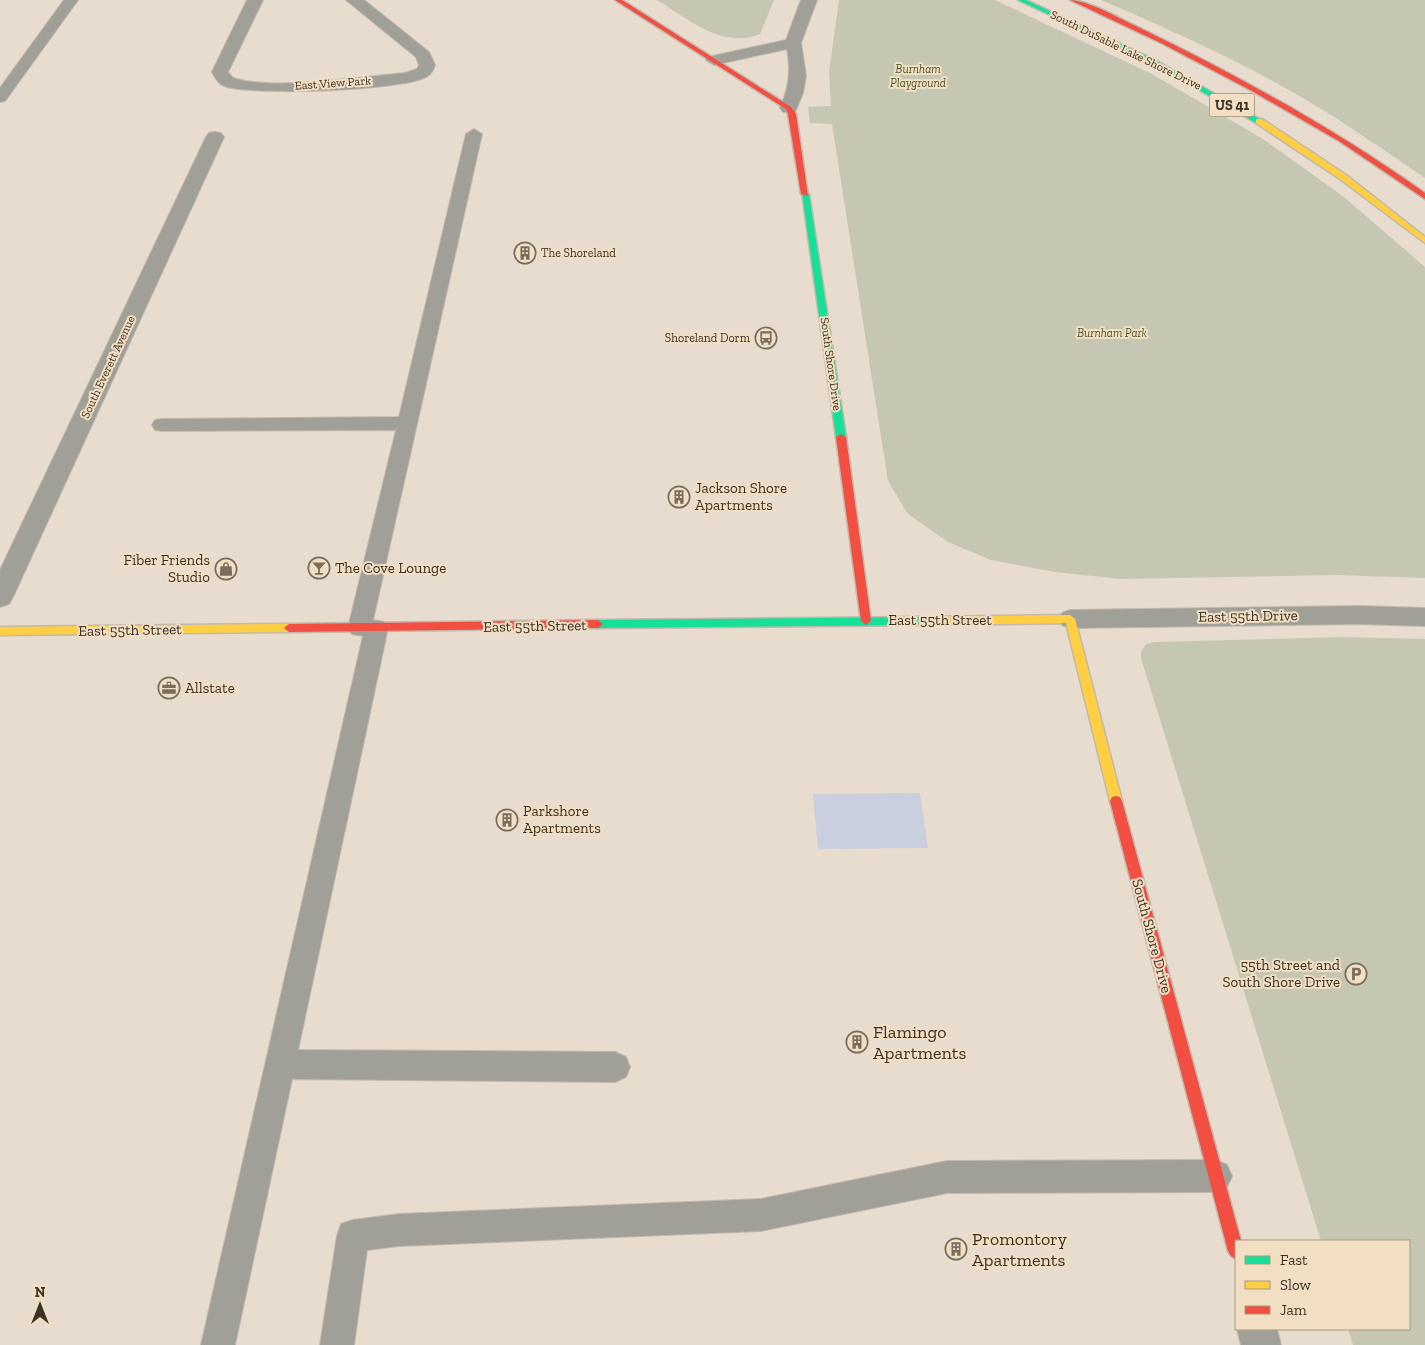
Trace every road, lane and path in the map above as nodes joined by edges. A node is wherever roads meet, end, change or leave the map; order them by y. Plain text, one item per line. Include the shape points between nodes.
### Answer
1 (71, 0) edge
2 (256, 0) edge
3 (354, 0) edge
4 (618, 0) edge
5 (809, 0) edge
6 (1021, 0) edge
7 (1073, 0) edge
8 (794, 43) junction
9 (714, 60) junction
10 (0, 98) edge
11 (789, 108) junction
12 (474, 134) dead end
13 (215, 137) dead end
14 (1425, 197) edge
15 (1425, 241) edge
16 (406, 423) junction
17 (162, 425) dead end
18 (0, 597) edge
19 (1425, 617) edge
20 (1070, 619) junction
21 (866, 621) junction
22 (368, 628) junction
23 (0, 631) edge
24 (280, 1064) junction
25 (614, 1067) dead end
26 (1216, 1176) junction
27 (1235, 1247) edge
28 (1257, 1330) edge
29 (218, 1345) edge
30 (337, 1345) edge
31 (1261, 1345) edge

1 - 10 lane
2 - 3 street, East View Park via 220,72 227,82 244,87 270,88 408,78 422,72 427,65 423,55
4 - 9 main road
5 - 8 street
6 - 15 main road, South DuSable Lake Shore Drive / US 41 via 1124,47 1250,115 1328,165
7 - 14 main road, South DuSable Lake Shore Drive / US 41 via 1175,46 1269,94 1343,138
8 - 9 street
8 - 11 street via 798,55 796,90
9 - 11 main road
11 - 21 main road, South Shore Drive via 794,119 823,304
12 - 16 lane
13 - 18 street, South Everett Avenue
16 - 17 lane
16 - 22 lane
19 - 20 lane, East 55th Drive
20 - 21 main road, East 55th Street
20 - 26 main road, South Shore Drive
21 - 22 main road, East 55th Street
22 - 23 main road, East 55th Street
22 - 24 lane
24 - 25 lane
24 - 29 lane
26 - 27 main road, South Shore Drive
26 - 30 lane via 947,1177 761,1215 399,1230 354,1236
28 - 31 street

